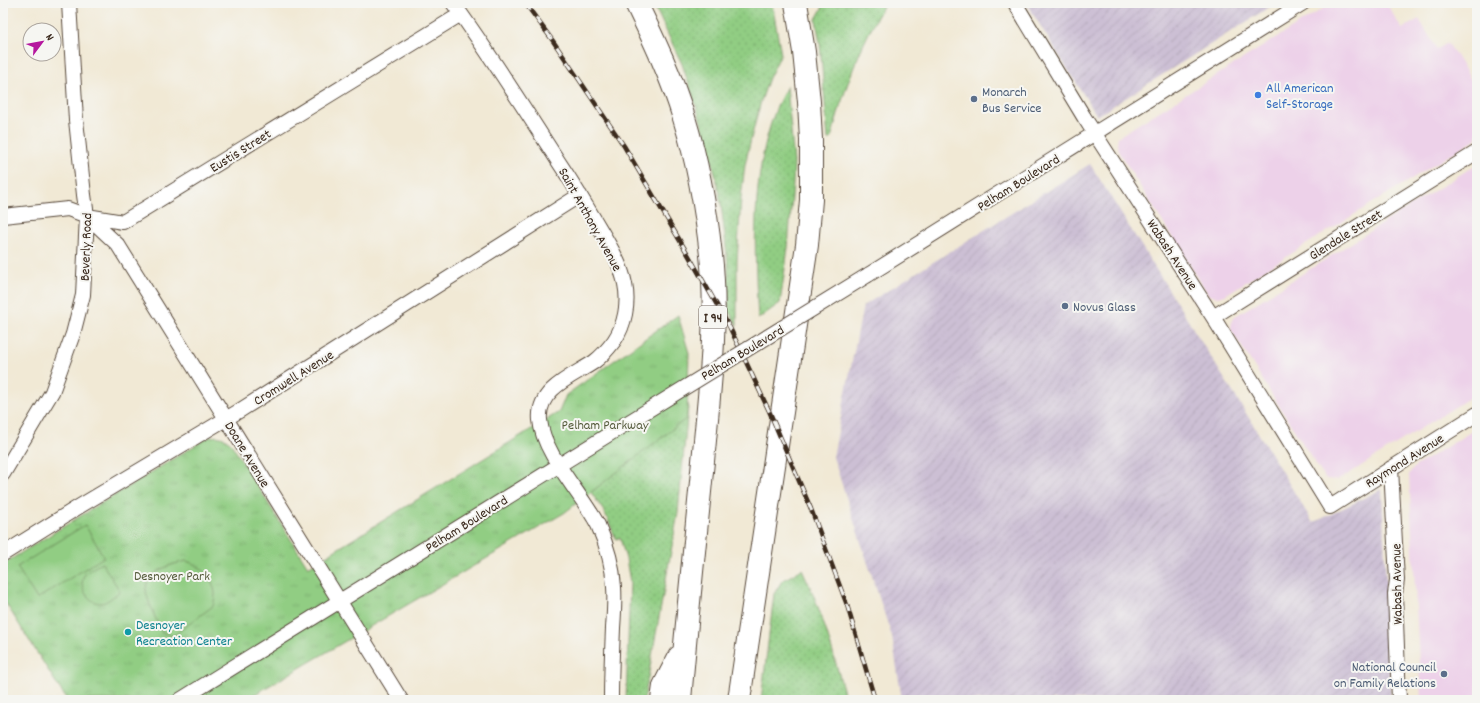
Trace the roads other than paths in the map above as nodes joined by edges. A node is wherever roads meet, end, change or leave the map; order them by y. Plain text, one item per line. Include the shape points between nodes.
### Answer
1 (69, 3) edge
2 (636, 3) edge
3 (796, 3) edge
4 (1015, 3) edge
5 (1303, 3) edge
6 (457, 9) edge
7 (1095, 134) junction
8 (1477, 152) edge
9 (580, 195) junction
10 (3, 216) edge
11 (87, 216) junction
12 (1213, 317) junction
13 (1477, 414) edge
14 (226, 418) junction
15 (559, 465) junction
16 (1391, 468) junction
17 (3, 474) edge
18 (1330, 507) joint
19 (3, 554) edge
20 (340, 602) junction
21 (686, 643) junction
22 (180, 700) edge
23 (401, 700) edge
24 (610, 700) edge
25 (662, 700) edge
26 (680, 700) edge
27 (739, 700) edge
28 (1399, 700) edge

1 - 11 street, Beverly Road via 76,120
2 - 21 highway, I 94 via 658,50 684,117 702,194 712,267 712,350
3 - 27 highway via 804,52 811,140 808,245
4 - 7 street, Wabash Avenue
5 - 7 street, Pelham Boulevard
6 - 9 street, Saint Anthony Avenue
6 - 11 street, Eustis Street via 123,222
7 - 12 street, Wabash Avenue
7 - 15 street, Pelham Boulevard, bridge
8 - 12 street, Glendale Street
9 - 14 street, Cromwell Avenue
9 - 15 street, Saint Anthony Avenue via 622,272 627,296 626,310 613,342 603,355 556,386 543,402 540,422 545,440
10 - 11 street, Eustis Street via 68,209
11 - 14 street, Doane Avenue via 118,245
11 - 17 street, Beverly Road via 83,294 73,334 52,392
12 - 18 street, Wabash Avenue
13 - 16 street, Raymond Avenue
14 - 19 street, Cromwell Avenue
14 - 20 street, Doane Avenue
15 - 20 street, Pelham Boulevard
15 - 24 street, Saint Anthony Avenue via 598,526 606,546 614,586
16 - 18 street, Raymond Avenue
16 - 28 street, Wabash Avenue
20 - 22 street, Pelham Boulevard
20 - 23 street, Doane Avenue
21 - 25 highway via 664,686
21 - 26 highway, I 94

